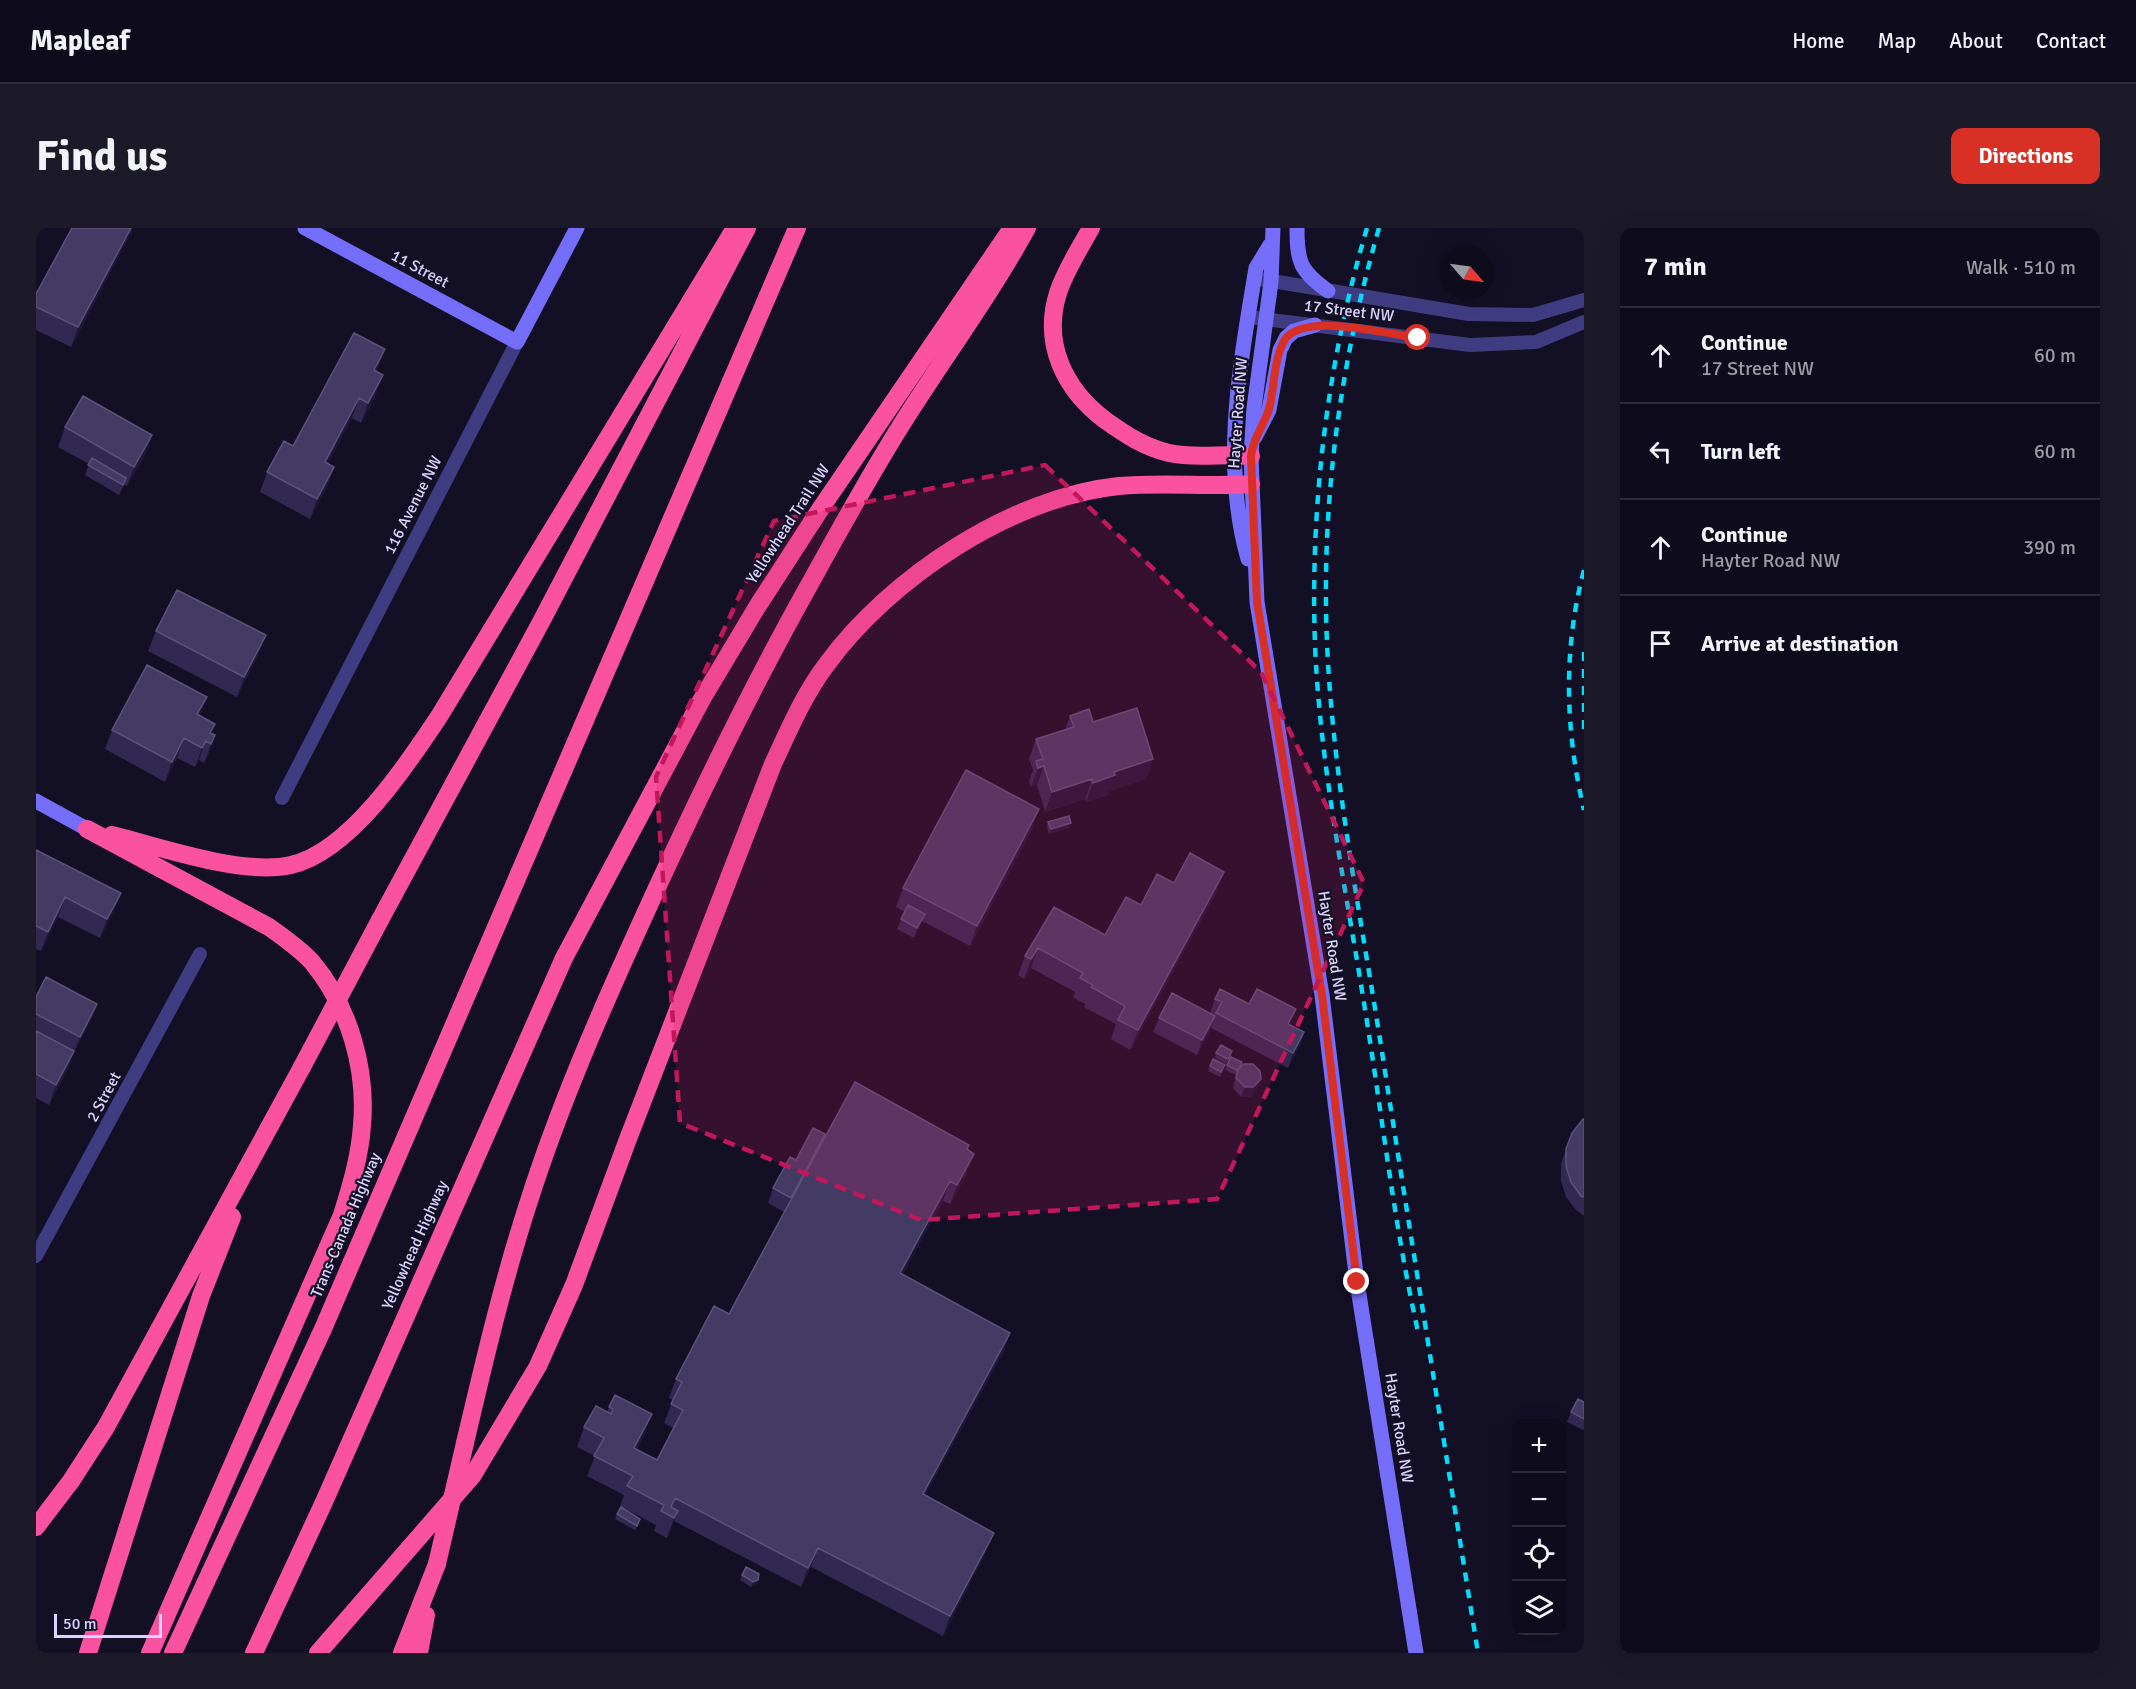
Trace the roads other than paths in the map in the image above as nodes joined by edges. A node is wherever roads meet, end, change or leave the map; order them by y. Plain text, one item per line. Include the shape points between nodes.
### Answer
1 (305, 228) edge
2 (577, 228) edge
3 (735, 228) edge
4 (747, 228) edge
5 (797, 228) edge
6 (1012, 228) edge
7 (1028, 228) edge
8 (1091, 228) edge
9 (1273, 228) edge
10 (1297, 228) edge
11 (1270, 244) junction
12 (1254, 278) junction
13 (1271, 282) junction
14 (1328, 291) junction
15 (1584, 300) edge
16 (1248, 316) junction
17 (1265, 319) junction
18 (1584, 322) edge
19 (1316, 325) junction
20 (517, 342) junction
21 (1252, 449) junction
22 (1233, 454) junction
23 (1243, 484) junction
24 (282, 798) dead end
25 (36, 801) edge
26 (87, 829) junction
27 (619, 856) joint
28 (200, 954) dead end
29 (257, 1154) junction
30 (36, 1256) edge
31 (36, 1527) edge
32 (437, 1563) junction
33 (88, 1653) edge
34 (150, 1653) edge
35 (173, 1653) edge
36 (254, 1653) edge
37 (318, 1653) edge
38 (402, 1653) edge
39 (419, 1653) edge
40 (1416, 1653) edge

1 - 20 street, 11 Street
2 - 20 street, 116 Avenue NW
3 - 26 highway via 440,715 385,792 339,838 313,858 266,867 231,865
4 - 29 highway, bridge
5 - 35 highway, Trans-Canada Highway via 323,1329
6 - 27 highway, Yellowhead Trail NW via 768,589 702,699
7 - 32 highway, bridge via 899,428 817,571 728,737 610,990 551,1138 499,1303
8 - 22 highway via 1058,292 1054,315 1054,347 1072,387 1089,408 1140,444 1171,454
9 - 11 street
10 - 14 street via 1300,265 1308,277
11 - 12 street
11 - 13 street, Hayter Road NW
12 - 13 street, 17 Street NW
12 - 16 street
13 - 14 street, 17 Street NW
13 - 17 street, Hayter Road NW
14 - 15 street, 17 Street NW via 1469,314 1533,315
16 - 17 street, 17 Street NW
16 - 22 street
17 - 19 street, 17 Street NW
17 - 21 street, Hayter Road NW
18 - 19 street, 17 Street NW via 1536,342 1470,345
19 - 21 street via 1294,331 1286,338 1280,350 1269,410
20 - 24 street, 116 Avenue NW
21 - 22 highway
21 - 23 street, Hayter Road NW
22 - 23 street
23 - 37 highway via 1117,486 1039,506 975,537 901,585 866,617 826,665 772,764 574,1285 538,1366 473,1475
23 - 40 street, Hayter Road NW via 1241,535 1255,585 1322,995 1357,1282
25 - 26 street
26 - 34 highway via 269,927 293,944 312,962 328,986 345,1018 361,1069 362,1125 342,1215
27 - 36 highway, Yellowhead Highway via 564,958
28 - 30 street, 2 Street
29 - 31 highway via 106,1427
29 - 33 highway via 201,1296
32 - 38 highway
32 - 39 highway

